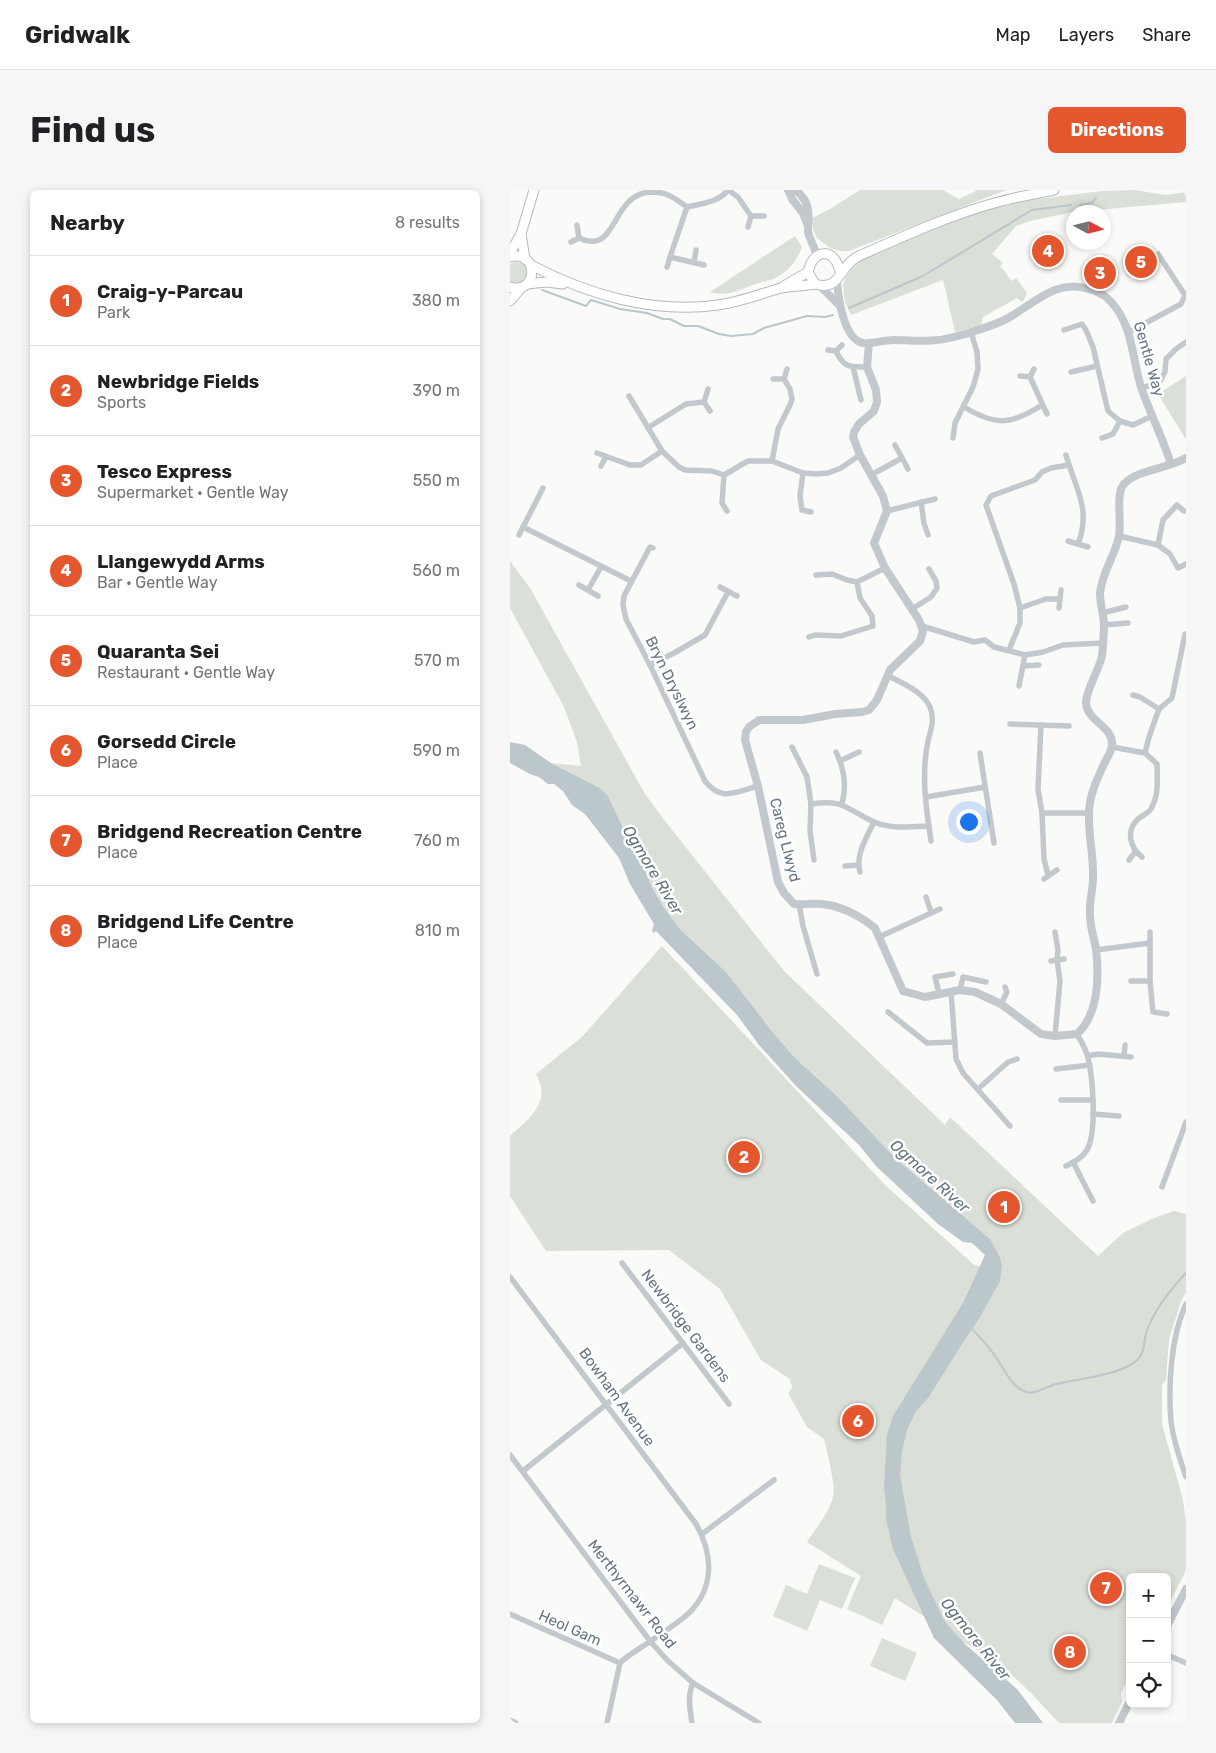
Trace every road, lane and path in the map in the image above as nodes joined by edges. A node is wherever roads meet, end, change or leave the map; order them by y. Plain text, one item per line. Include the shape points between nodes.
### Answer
1 (534, 190) edge
2 (728, 190) edge
3 (788, 190) edge
4 (795, 190) edge
5 (1054, 190) edge
6 (687, 207) junction
7 (751, 216) junction
8 (764, 216) dead end
9 (577, 226) dead end
10 (808, 226) junction
11 (748, 227) dead end
12 (521, 234) junction
13 (579, 238) junction
14 (571, 242) dead end
15 (696, 250) dead end
16 (510, 253) edge
17 (1158, 254) dead end
18 (817, 255) junction
19 (834, 256) junction
20 (510, 257) edge
21 (670, 257) junction
22 (856, 257) junction
23 (528, 262) junction
24 (694, 262) junction
25 (704, 265) dead end
26 (666, 267) dead end
27 (808, 272) junction
28 (839, 276) junction
29 (817, 285) junction
30 (524, 286) junction
31 (510, 287) edge
32 (578, 287) junction
33 (782, 288) junction
34 (510, 301) edge
35 (839, 305) junction
36 (1064, 330) dead end
37 (971, 332) junction
38 (1129, 332) junction
39 (1186, 342) edge
40 (869, 343) junction
41 (842, 345) dead end
42 (828, 350) dead end
43 (836, 351) junction
44 (1097, 366) junction
45 (853, 367) junction
46 (867, 367) junction
47 (787, 369) dead end
48 (1034, 369) dead end
49 (1071, 372) dead end
50 (1020, 376) dead end
51 (1030, 377) junction
52 (773, 379) dead end
53 (784, 379) junction
54 (1141, 388) junction
55 (708, 389) dead end
56 (629, 396) dead end
57 (861, 400) dead end
58 (704, 402) junction
59 (1042, 404) junction
60 (964, 407) junction
61 (710, 411) dead end
62 (1047, 414) dead end
63 (1152, 416) junction
64 (1120, 421) junction
65 (649, 428) junction
66 (953, 438) dead end
67 (1102, 438) dead end
68 (895, 445) dead end
69 (662, 451) junction
70 (598, 453) dead end
71 (860, 455) junction
72 (1066, 455) dead end
73 (606, 456) junction
74 (902, 458) junction
75 (1186, 458) edge
76 (772, 462) junction
77 (1172, 464) junction
78 (1069, 465) junction
79 (602, 466) dead end
80 (908, 469) dead end
81 (803, 473) junction
82 (724, 475) junction
83 (871, 476) junction
84 (543, 488) dead end
85 (935, 498) dead end
86 (921, 502) junction
87 (727, 511) dead end
88 (887, 511) junction
89 (1184, 511) dead end
90 (811, 512) dead end
91 (523, 527) junction
92 (519, 535) dead end
93 (928, 535) dead end
94 (1119, 536) junction
95 (1068, 541) dead end
96 (1078, 544) junction
97 (1158, 545) junction
98 (649, 546) dead end
99 (1088, 547) dead end
100 (1186, 564) edge
101 (601, 567) junction
102 (885, 568) junction
103 (929, 569) dead end
104 (816, 575) dead end
105 (631, 581) junction
106 (857, 582) junction
107 (578, 585) dead end
108 (720, 587) dead end
109 (588, 590) junction
110 (1060, 590) dead end
111 (728, 592) junction
112 (598, 596) dead end
113 (737, 596) dead end
114 (1060, 599) junction
115 (1126, 607) dead end
116 (1020, 608) junction
117 (1059, 608) dead end
118 (912, 609) junction
119 (1102, 613) junction
120 (1128, 622) dead end
121 (1104, 625) junction
122 (922, 626) junction
123 (1184, 634) dead end
124 (809, 637) dead end
125 (1103, 644) junction
126 (1009, 650) junction
127 (1026, 655) junction
128 (650, 665) junction
129 (1039, 665) dead end
130 (1023, 666) junction
131 (887, 675) junction
132 (1018, 686) dead end
133 (1133, 695) dead end
134 (1159, 709) junction
135 (1010, 724) dead end
136 (1040, 725) junction
137 (1069, 726) dead end
138 (792, 747) dead end
139 (1112, 748) junction
140 (836, 752) dead end
141 (859, 752) dead end
142 (980, 753) dead end
143 (1145, 753) junction
144 (840, 761) junction
145 (758, 786) junction
146 (986, 787) junction
147 (926, 797) junction
148 (811, 804) junction
149 (842, 804) junction
150 (1042, 813) junction
151 (1089, 813) junction
152 (874, 822) junction
153 (928, 826) junction
154 (931, 841) dead end
155 (994, 844) dead end
156 (1135, 852) junction
157 (1142, 857) dead end
158 (814, 860) dead end
159 (1129, 860) dead end
160 (858, 865) junction
161 (845, 866) dead end
162 (1057, 870) dead end
163 (860, 872) dead end
164 (926, 897) dead end
165 (799, 904) junction
166 (940, 909) dead end
167 (931, 912) junction
168 (1055, 932) dead end
169 (1150, 932) dead end
170 (879, 937) junction
171 (1150, 943) junction
172 (1096, 950) junction
173 (817, 974) dead end
174 (953, 974) dead end
175 (1131, 981) dead end
176 (1150, 981) junction
177 (986, 982) dead end
178 (1005, 986) dead end
179 (960, 990) junction
180 (951, 991) junction
181 (939, 993) junction
182 (1001, 1004) junction
183 (888, 1012) dead end
184 (1167, 1014) dead end
185 (1077, 1034) junction
186 (1055, 1036) junction
187 (955, 1042) junction
188 (1125, 1045) dead end
189 (1088, 1056) junction
190 (1124, 1056) junction
191 (1131, 1057) dead end
192 (1017, 1059) dead end
193 (1090, 1064) junction
194 (1056, 1069) dead end
195 (978, 1090) junction
196 (1061, 1100) dead end
197 (1073, 1100) junction
198 (1093, 1100) junction
199 (1073, 1109) dead end
200 (1093, 1114) junction
201 (1120, 1116) dead end
202 (1186, 1122) edge
203 (1010, 1126) dead end
204 (1073, 1162) junction
205 (1066, 1166) dead end
206 (1162, 1187) dead end
207 (1093, 1201) dead end
208 (622, 1263) dead end
209 (510, 1277) edge
210 (1186, 1304) edge
211 (683, 1344) junction
212 (607, 1404) junction
213 (729, 1404) dead end
214 (510, 1455) edge
215 (523, 1470) junction
216 (1186, 1477) edge
217 (774, 1480) dead end
218 (702, 1534) junction
219 (1186, 1589) edge
220 (510, 1614) edge
221 (1171, 1618) edge
222 (650, 1641) junction
223 (1171, 1657) edge
224 (1186, 1663) edge
225 (620, 1664) junction
226 (694, 1683) junction
227 (1126, 1708) edge
228 (510, 1720) edge
229 (516, 1723) edge
230 (607, 1723) edge
231 (692, 1723) edge
232 (759, 1723) edge
233 (1119, 1723) edge

1 - 12 main road
2 - 6 street via 716,200
2 - 7 street
3 - 10 street
4 - 10 street via 806,202
5 - 22 main road via 998,202 944,220
6 - 13 street via 666,194 644,193 626,204 604,238 594,242
6 - 21 street
7 - 8 street
7 - 11 street
9 - 13 street
10 - 18 street
12 - 16 main road
12 - 23 main road
13 - 14 street
15 - 24 street
17 - 38 street via 1185,295 1181,304
18 - 19 main road
18 - 27 main road
19 - 22 main road
19 - 28 main road via 839,264
20 - 23 main road via 517,256
21 - 24 street
21 - 26 street
22 - 28 main road
23 - 30 main road via 532,273
23 - 32 main road
24 - 25 street
27 - 29 main road
27 - 33 main road
28 - 29 main road via 833,284
28 - 35 street
29 - 33 main road
29 - 35 street
30 - 31 main road
30 - 32 main road via 546,282
30 - 34 main road
32 - 33 main road via 619,300 674,307 719,305
35 - 40 street via 854,336
36 - 44 street via 1082,324 1093,347
37 - 38 street, Gentle Way via 1001,322 1046,293 1073,286 1104,296 1121,312
37 - 40 street, Gentle Way via 932,341
37 - 60 street via 978,369
38 - 54 street, Gentle Way
39 - 54 street via 1166,359 1165,372 1159,383
40 - 46 street
41 - 43 street
42 - 43 street
43 - 45 street via 844,364
44 - 49 street
44 - 64 street via 1108,411
45 - 46 street
45 - 57 street
46 - 71 street via 878,402 854,432 854,443
47 - 53 street
48 - 51 street
50 - 51 street
51 - 59 street
52 - 53 street
53 - 76 street via 792,399 778,429
54 - 63 street, Gentle Way
55 - 58 street
56 - 65 street
58 - 61 street
58 - 65 street via 686,404
59 - 60 street via 1028,414 1004,422 980,416
59 - 62 street
60 - 66 street via 955,423
63 - 64 street via 1133,425
63 - 77 street, Gentle Way
64 - 67 street via 1113,434
65 - 69 street
68 - 74 street
69 - 73 street via 641,465
69 - 82 street via 685,470
70 - 73 street
71 - 81 street via 828,473
71 - 83 street
72 - 78 street
73 - 79 street
74 - 80 street
74 - 83 street
75 - 77 street
76 - 81 street
76 - 82 street via 748,461
77 - 94 street via 1124,483 1119,494
78 - 96 street via 1084,515
78 - 116 street via 1051,468 1035,480 988,499 986,505
81 - 90 street via 802,510
82 - 87 street via 722,503
83 - 88 street via 883,496
84 - 91 street
85 - 86 street
86 - 88 street
86 - 93 street
88 - 102 street via 874,542
89 - 97 street via 1177,505 1163,520
91 - 92 street
91 - 101 street
94 - 97 street
94 - 119 street via 1101,586
95 - 96 street
96 - 99 street
97 - 100 street via 1170,554 1178,568
98 - 105 street, Bryn Dryslwyn
101 - 105 street
101 - 109 street
102 - 106 street
102 - 118 street
103 - 118 street via 937,588 931,597
104 - 106 street via 832,574
105 - 128 street, Bryn Dryslwyn via 624,596 624,611
106 - 124 street via 860,598 872,616 873,626 841,636
107 - 109 street
108 - 111 street
109 - 112 street
110 - 114 street
111 - 113 street
111 - 128 street via 706,635
114 - 116 street via 1046,599
114 - 117 street
115 - 119 street
116 - 126 street via 1020,622
118 - 122 street
119 - 121 street
120 - 121 street
121 - 125 street
122 - 126 street via 974,642 985,640 994,647
122 - 131 street, Careg Llwyd via 920,641
123 - 134 street via 1172,698
125 - 127 street via 1063,645
125 - 139 street via 1100,666 1086,702 1090,715 1111,738
126 - 127 street
127 - 130 street
128 - 145 street, Bryn Dryslwyn via 712,790 725,794
129 - 130 street
130 - 132 street
131 - 145 street, Careg Llwyd via 874,706 869,710 803,720 765,719 754,722 746,732 745,740
131 - 147 street via 917,693 930,708 933,721 925,767
133 - 134 street
134 - 143 street
135 - 136 street
136 - 137 street
136 - 150 street via 1038,789
138 - 148 street via 807,777
139 - 143 street
139 - 151 street via 1093,790
140 - 144 street
141 - 144 street
142 - 146 street
143 - 156 street via 1156,764 1157,788 1152,808 1136,820 1131,830
144 - 149 street via 845,778
145 - 165 street, Careg Llwyd via 778,882 790,900
146 - 147 street
146 - 155 street
147 - 153 street
148 - 149 street
148 - 158 street
149 - 152 street
150 - 151 street
150 - 162 street via 1046,877
151 - 172 street via 1093,880 1089,901
152 - 153 street via 898,827
152 - 160 street
153 - 154 street
156 - 157 street
156 - 159 street
160 - 161 street
160 - 163 street
164 - 167 street
165 - 170 street via 830,905 850,912 875,928
165 - 173 street
166 - 167 street
167 - 170 street
168 - 186 street via 1060,971
169 - 171 street
170 - 181 street via 903,991 925,997
171 - 172 street
171 - 176 street
172 - 185 street via 1097,990 1087,1022
174 - 181 street via 935,977
175 - 176 street
176 - 184 street via 1153,1012
177 - 179 street via 963,977
178 - 182 street via 1007,992
179 - 180 street
179 - 182 street via 975,992
180 - 181 street
180 - 187 street
182 - 186 street via 1041,1034
183 - 187 street via 927,1043
185 - 186 street
185 - 189 street
187 - 195 street via 956,1059 963,1074
188 - 190 street
189 - 190 street
189 - 193 street
190 - 191 street
192 - 195 street via 1006,1059
193 - 194 street
193 - 198 street
195 - 203 street
196 - 197 street
197 - 198 street
197 - 199 street
198 - 200 street
200 - 201 street
200 - 204 street via 1087,1150
202 - 206 street
204 - 205 street
204 - 207 street
208 - 211 street, Newbridge Gardens
209 - 212 street, Bowham Avenue
210 - 216 street via 1174,1347 1170,1400 1171,1422
211 - 212 street
211 - 213 street, Newbridge Gardens
212 - 215 street
212 - 218 street, Bowham Avenue
214 - 215 street, Merthyrmawr Road
215 - 222 street, Merthyrmawr Road
217 - 218 street
218 - 222 street, Bowham Avenue via 709,1565 702,1595 688,1614
219 - 221 street
220 - 225 street, Heol Gam
222 - 225 street, Bowham Avenue
222 - 226 street, Merthyrmawr Road
223 - 224 street
225 - 230 street
226 - 231 street via 689,1700
226 - 232 street, Merthyrmawr Road
227 - 233 street
228 - 229 street

